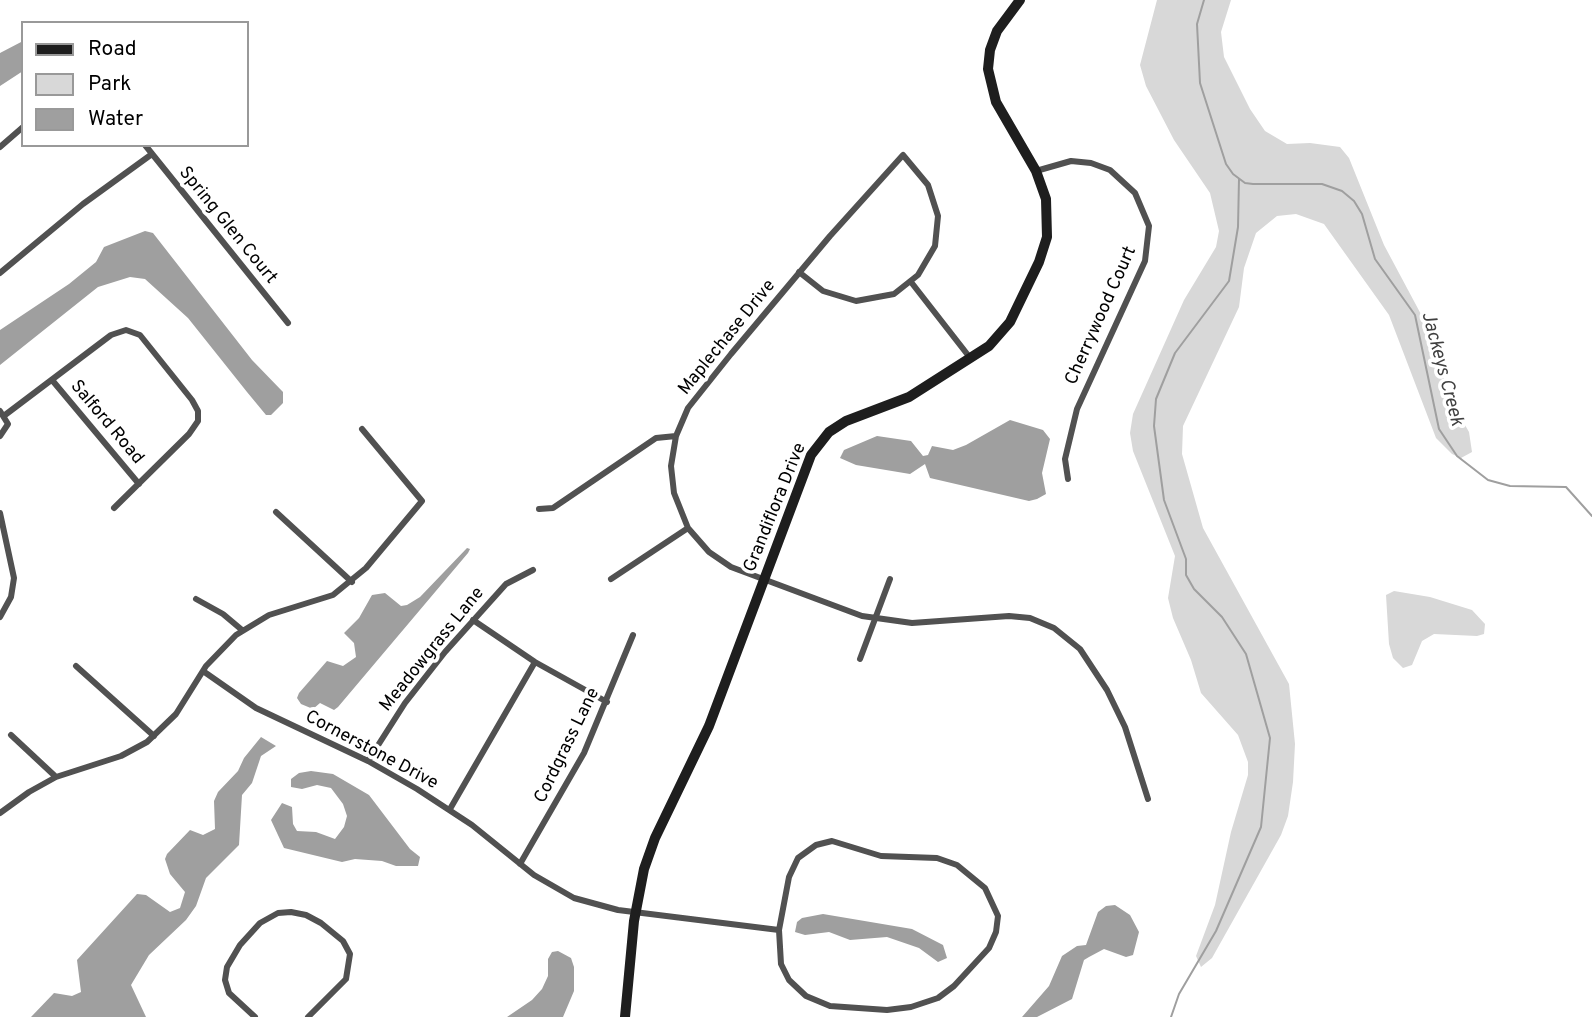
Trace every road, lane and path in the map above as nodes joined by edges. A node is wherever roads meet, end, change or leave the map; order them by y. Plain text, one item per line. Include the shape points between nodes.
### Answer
1 (1020, 0) edge
2 (21, 129) edge
3 (0, 147) edge
4 (146, 147) edge
5 (152, 155) junction
6 (1037, 171) junction
7 (799, 272) junction
8 (0, 273) edge
9 (911, 282) junction
10 (288, 323) dead end
11 (971, 359) junction
12 (52, 380) junction
13 (3, 413) edge
14 (362, 429) dead end
15 (0, 436) edge
16 (676, 436) junction
17 (1068, 479) dead end
18 (139, 484) junction
19 (114, 508) dead end
20 (538, 509) dead end
21 (276, 512) dead end
22 (0, 513) edge
23 (688, 528) junction
24 (3, 539) edge
25 (533, 570) dead end
26 (611, 579) dead end
27 (890, 579) dead end
28 (763, 581) junction
29 (352, 582) junction
30 (196, 599) dead end
31 (0, 617) edge
32 (875, 619) junction
33 (473, 620) junction
34 (243, 630) junction
35 (632, 635) dead end
36 (860, 660) dead end
37 (535, 662) junction
38 (76, 666) dead end
39 (202, 671) junction
40 (607, 702) junction
41 (11, 735) dead end
42 (154, 736) junction
43 (368, 761) junction
44 (56, 777) junction
45 (1148, 799) dead end
46 (450, 809) junction
47 (0, 813) edge
48 (520, 864) junction
49 (635, 913) junction
50 (779, 930) junction
51 (256, 1017) edge
52 (308, 1017) edge
53 (625, 1017) edge

1 - 6 street, Grandiflora Drive via 997,31 988,69 999,108
2 - 3 street
4 - 5 street, Spring Glen Court
5 - 8 street via 83,204
5 - 10 street, Spring Glen Court
6 - 11 street, Grandiflora Drive via 1048,226 1040,262 1010,322
6 - 17 street, Cherrywood Court via 1071,161 1110,170 1135,193 1149,226 1145,261 1077,409 1065,458
7 - 9 street via 823,291 856,301 885,297
7 - 9 street, Maplechase Drive via 903,155 928,185 938,216 932,255
7 - 16 street, Maplechase Drive via 688,408
9 - 11 street
11 - 28 street, Grandiflora Drive via 909,397 845,421 822,440 807,463
12 - 13 street
12 - 18 street, Salford Road
12 - 18 street via 116,332 130,331 144,339 192,400 198,416 190,434
13 - 15 street via 8,426
14 - 29 street via 422,501
16 - 20 street via 656,438 553,508
16 - 23 street, Maplechase Drive via 672,478
18 - 19 street
21 - 29 street
22 - 24 street
23 - 26 street
23 - 28 street, Maplechase Drive via 720,561
24 - 31 street via 13,585
25 - 33 street, Meadowgrass Lane via 506,584
27 - 32 street
28 - 32 street, Maplechase Drive
28 - 49 street, Grandiflora Drive via 709,726 650,851
29 - 34 street via 318,602 279,612
30 - 34 street
32 - 36 street
32 - 45 street, Maplechase Drive via 923,623 1020,617 1063,634 1087,658 1115,705
33 - 37 street
33 - 43 street, Meadowgrass Lane via 418,686
34 - 39 street
35 - 40 street, Cordgrass Lane
37 - 40 street
37 - 46 street
38 - 42 street
39 - 42 street via 181,708
39 - 43 street, Cornerstone Drive via 256,708
40 - 48 street, Cordgrass Lane via 561,796
41 - 44 street
42 - 44 street via 121,755
43 - 46 street, Cornerstone Drive
44 - 47 street
46 - 48 street, Cornerstone Drive
48 - 49 street, Cornerstone Drive via 574,898
49 - 50 street, Cornerstone Drive
49 - 53 street, Grandiflora Drive
50 - 50 street via 784,972 806,996 830,1006 887,1010 924,1004 946,993 989,948 998,916 985,888 957,865 937,858 881,856 832,841 808,849 798,858 789,877
51 - 52 street via 229,993 227,967 260,923 291,912 321,923 350,954 346,979

